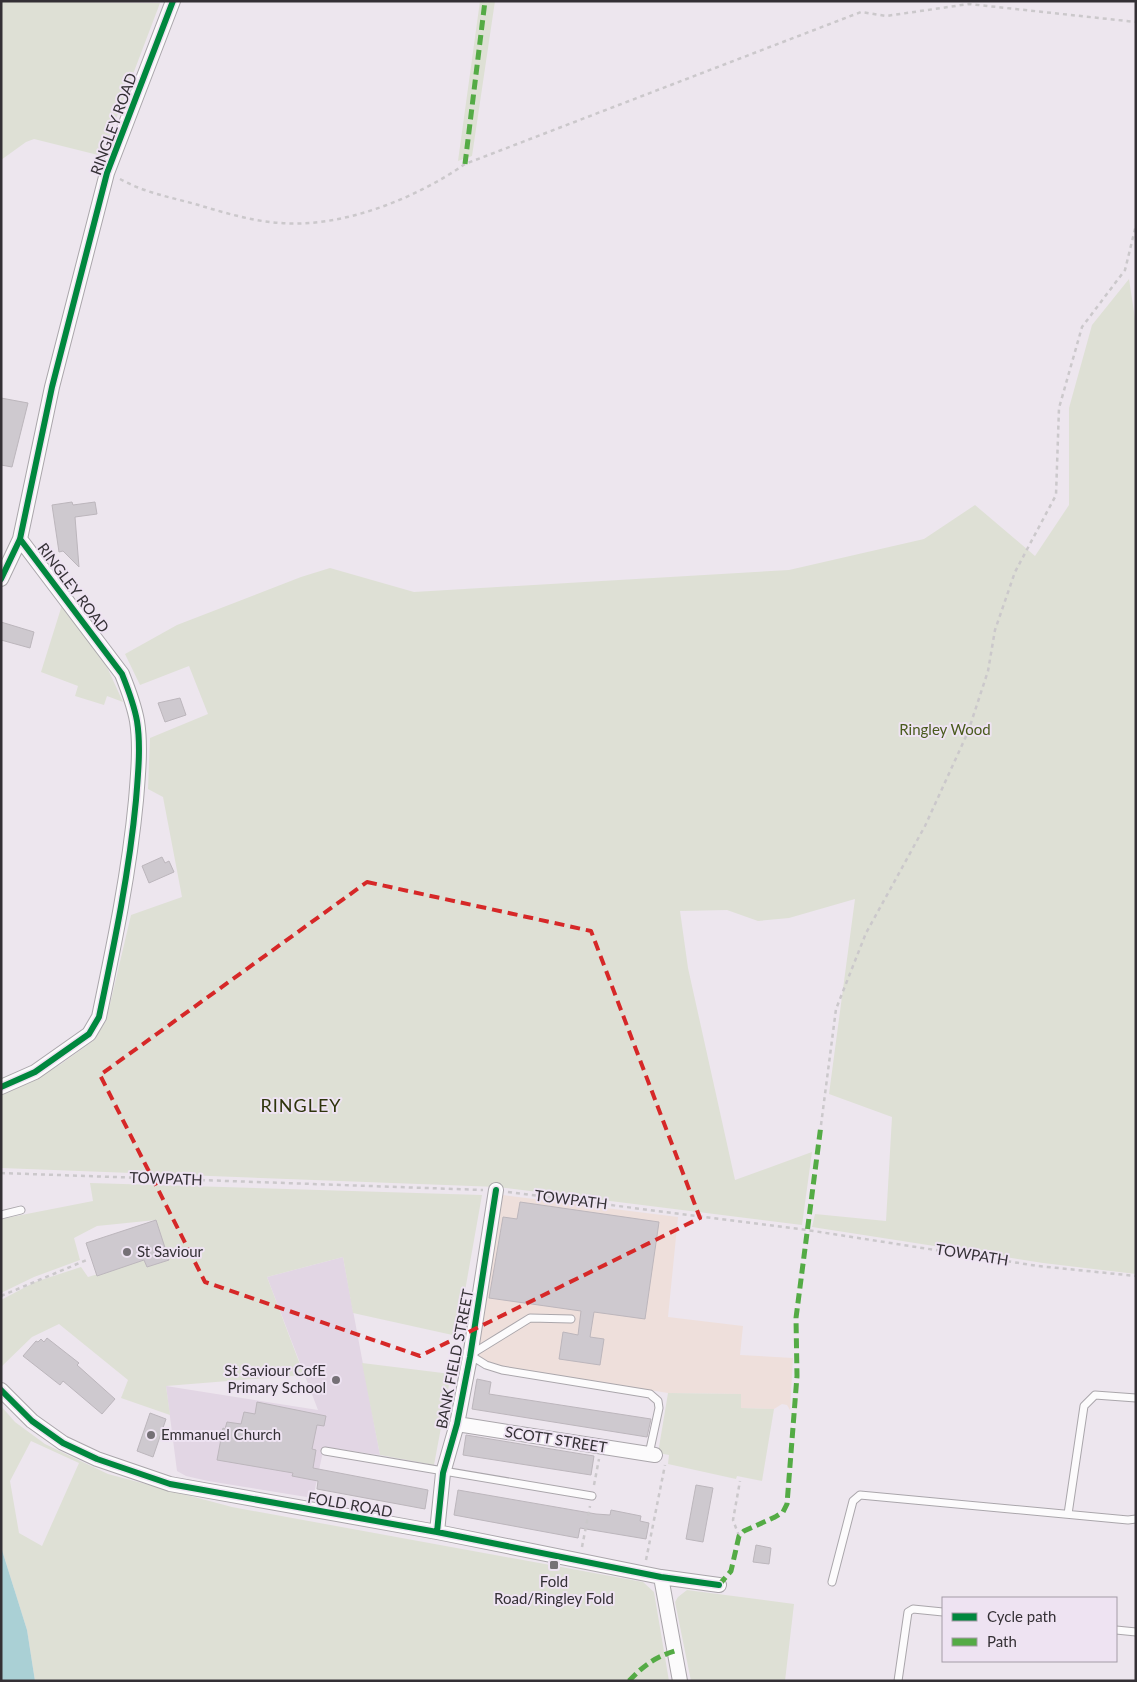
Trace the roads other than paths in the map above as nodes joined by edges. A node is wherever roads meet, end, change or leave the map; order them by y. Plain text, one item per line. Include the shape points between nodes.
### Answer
1 (173, 1) edge
2 (20, 539) junction
3 (1, 579) edge
4 (1, 1087) edge
5 (496, 1190) road end
6 (21, 1210) dead end
7 (1, 1215) edge
8 (572, 1319) dead end
9 (470, 1355) junction
10 (1, 1390) edge
11 (1136, 1398) edge
12 (457, 1424) junction
13 (325, 1451) dead end
14 (652, 1455) joint
15 (443, 1473) junction
16 (592, 1496) dead end
17 (1068, 1514) junction
18 (1136, 1519) edge
19 (437, 1532) junction
20 (661, 1577) junction
21 (832, 1582) dead end
22 (719, 1586) dead end
23 (942, 1612) edge
24 (1117, 1630) edge
25 (1136, 1632) edge
26 (680, 1681) edge
27 (898, 1681) edge

1 - 2 street, RINGLEY ROAD via 108,173 52,387
2 - 3 street
2 - 4 street, RINGLEY ROAD via 122,674 137,723 138,777 123,901 99,1017 89,1034 35,1072
5 - 9 street, BANK FIELD STREET
6 - 7 lane
8 - 9 lane via 530,1318
9 - 12 street, BANK FIELD STREET
9 - 14 lane via 502,1370 650,1394 658,1401 659,1408
10 - 19 street, FOLD ROAD via 32,1421 63,1443 97,1459 170,1484
11 - 17 lane via 1095,1396 1084,1406
12 - 14 street, SCOTT STREET
12 - 15 street, BANK FIELD STREET
13 - 15 lane
15 - 16 lane
15 - 19 street, BANK FIELD STREET
17 - 18 lane
17 - 21 lane via 860,1494 853,1500
19 - 20 street, FOLD ROAD
20 - 22 street, FOLD ROAD
20 - 26 street
23 - 27 lane via 913,1609 908,1612
24 - 25 lane

